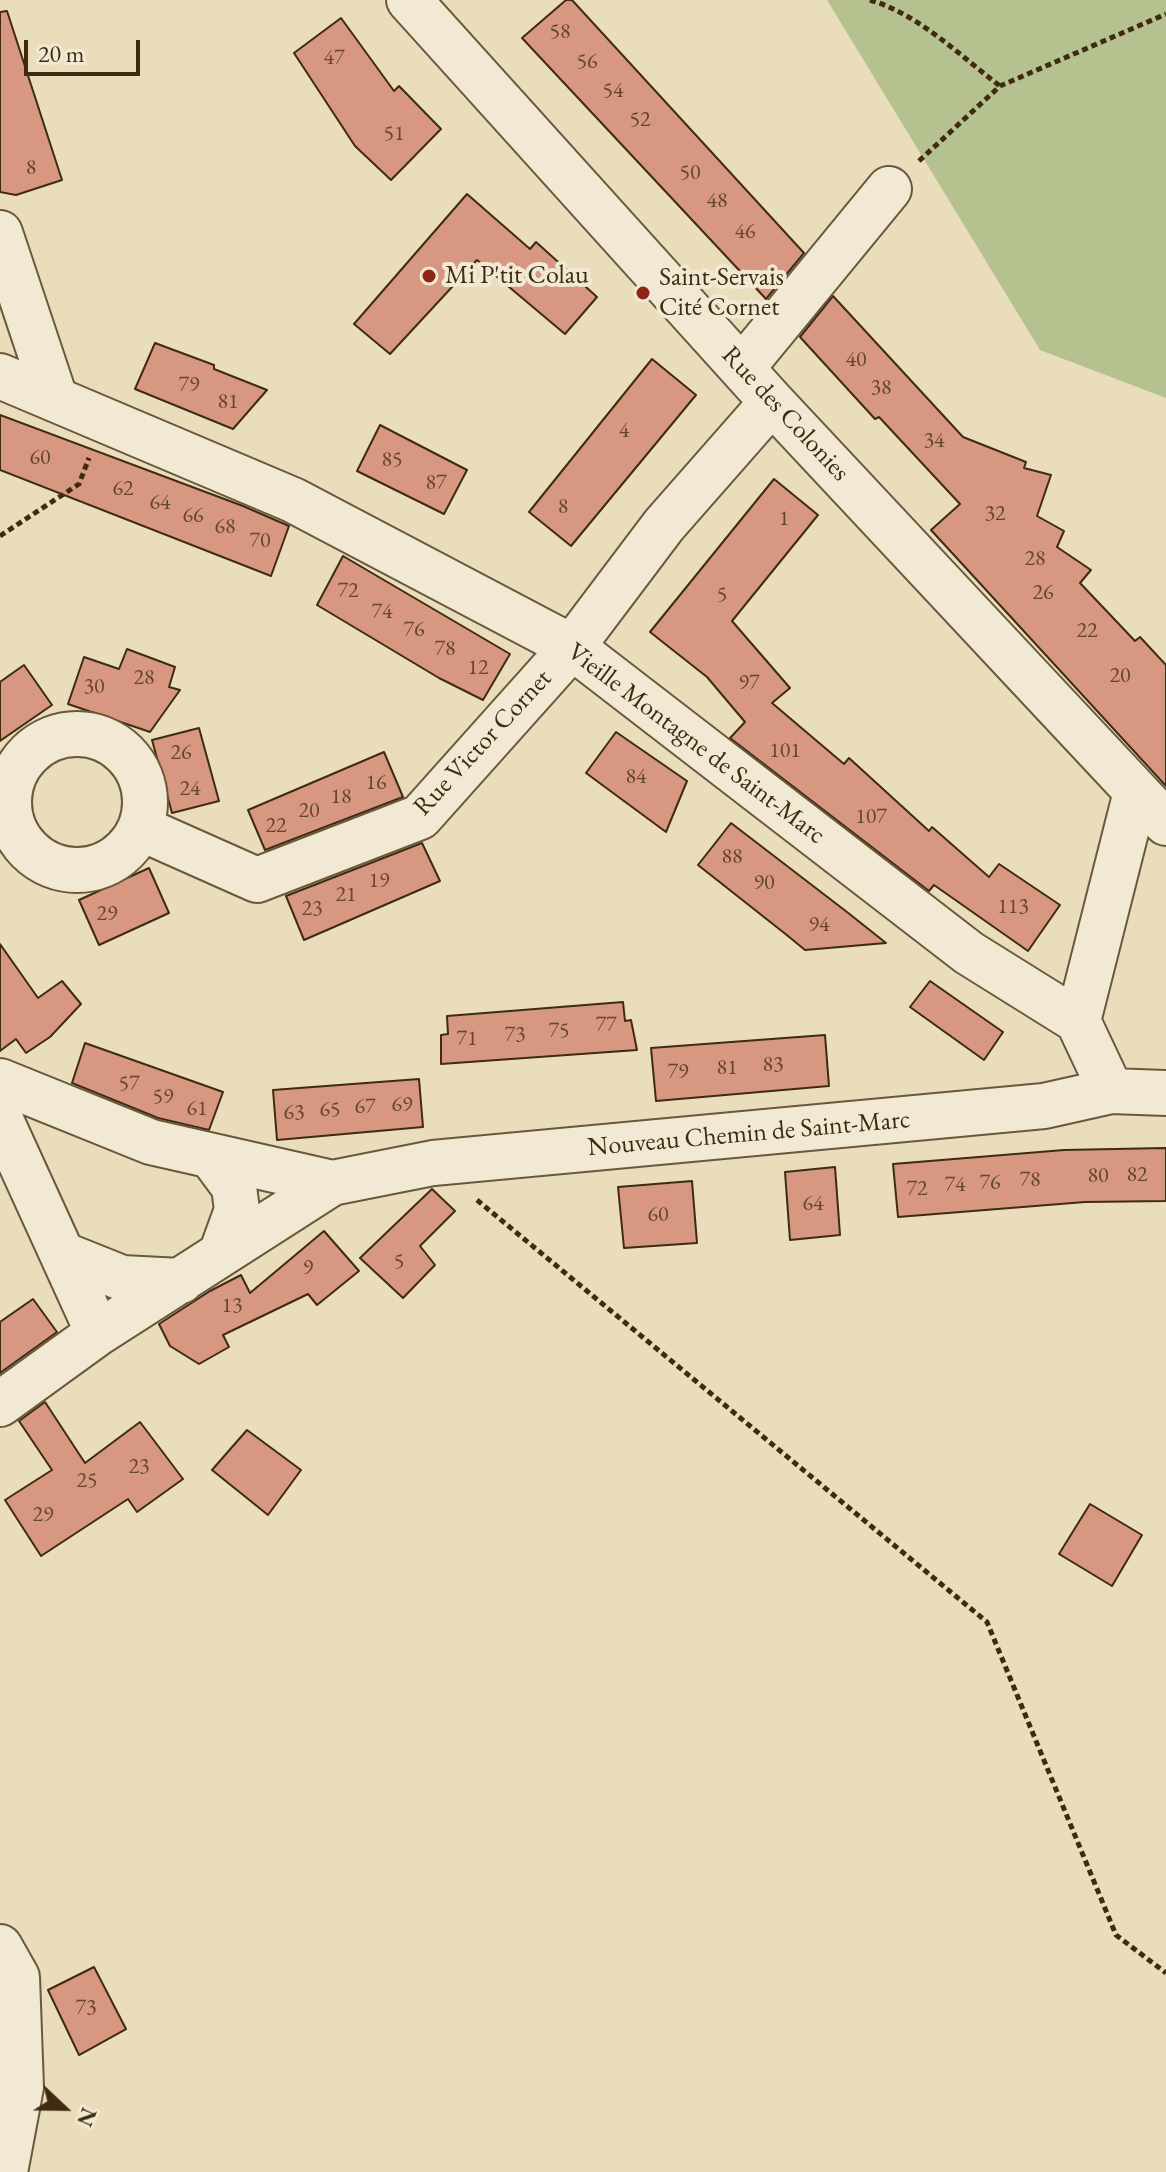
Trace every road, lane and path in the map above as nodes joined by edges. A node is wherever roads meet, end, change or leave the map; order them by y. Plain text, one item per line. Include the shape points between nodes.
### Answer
1 (409, 0) edge
2 (870, 0) edge
3 (1166, 14) edge
4 (1000, 86) junction
5 (928, 154) dead end
6 (889, 189) dead end
7 (0, 233) edge
8 (742, 368) junction
9 (0, 376) edge
10 (55, 398) junction
11 (772, 402) junction
12 (105, 420) junction
13 (0, 536) edge
14 (572, 647) junction
15 (1136, 792) junction
16 (1166, 823) edge
17 (5, 825) edge
18 (140, 828) junction
19 (1078, 1021) junction
20 (0, 1081) edge
21 (1111, 1091) junction
22 (1166, 1093) edge
23 (0, 1118) edge
24 (115, 1128) junction
25 (211, 1156) junction
26 (433, 1163) junction
27 (26, 1175) junction
28 (332, 1183) junction
29 (62, 1254) junction
30 (221, 1254) junction
31 (181, 1281) junction
32 (98, 1333) junction
33 (0, 1404) edge
34 (0, 1947) edge
35 (1166, 1973) edge
36 (5, 2172) edge

1 - 8 street, Rue des Colonies
2 - 4 path via 918,22
3 - 4 path
4 - 5 path
6 - 8 street
7 - 10 street
8 - 11 street, Rue des Colonies
9 - 10 street, Vieille Montagne de Saint-Marc
10 - 12 street, Vieille Montagne de Saint-Marc
11 - 14 street, Rue Victor Cornet via 664,525
11 - 15 street, Rue des Colonies
12 - 13 path via 79,484
12 - 14 street, Vieille Montagne de Saint-Marc via 293,500
14 - 18 street, Rue Victor Cornet via 420,817 257,880
14 - 19 street, Vieille Montagne de Saint-Marc via 969,953
15 - 16 street, Rue des Colonies
15 - 19 street
17 - 18 street via 50,866 81,871 110,862 133,842
17 - 18 street via 20,762 43,742 73,733 103,738 128,756 143,783 146,807
19 - 21 street
20 - 24 street
21 - 22 street, Nouveau Chemin de Saint-Marc
21 - 26 street, Nouveau Chemin de Saint-Marc via 1044,1106
23 - 27 street
24 - 25 street
24 - 27 street via 62,1127 42,1137
25 - 28 street
25 - 30 street via 234,1187 237,1210
26 - 28 street, Nouveau Chemin de Saint-Marc
26 - 35 path via 987,1622 1116,1935
27 - 29 street
28 - 30 street
29 - 31 street via 122,1278
29 - 32 street
30 - 31 street
31 - 32 street
32 - 33 street
34 - 36 street via 17,1977 21,2087

